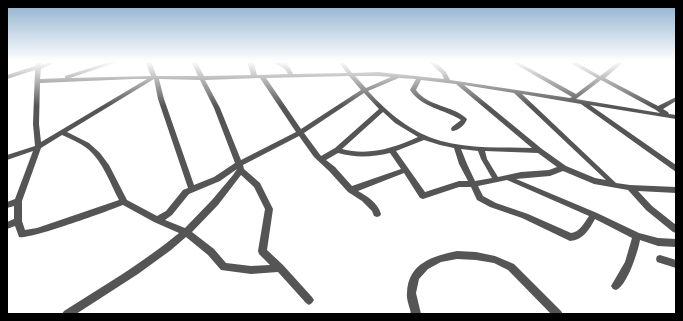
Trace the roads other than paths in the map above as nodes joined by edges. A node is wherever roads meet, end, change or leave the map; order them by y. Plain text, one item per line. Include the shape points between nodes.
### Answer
1 (37, 76) edge
2 (71, 76) edge
3 (258, 76) junction
4 (291, 76) edge
5 (352, 76) edge
6 (398, 76) joint
7 (445, 76) edge
8 (537, 76) edge
9 (596, 76) edge
10 (603, 76) edge
11 (155, 77) junction
12 (201, 78) junction
13 (419, 78) junction
14 (600, 78) junction
15 (58, 80) junction
16 (37, 81) junction
17 (448, 82) junction
18 (459, 84) junction
19 (364, 90) junction
20 (516, 92) junction
21 (573, 98) junction
22 (676, 99) edge
23 (581, 102) junction
24 (658, 109) junction
25 (382, 110) junction
26 (676, 117) edge
27 (454, 129) dead end
28 (301, 132) junction
29 (63, 133) junction
30 (424, 138) junction
31 (457, 146) junction
32 (38, 147) junction
33 (481, 149) junction
34 (337, 150) junction
35 (392, 150) junction
36 (540, 151) junction
37 (7, 158) edge
38 (321, 159) junction
39 (240, 167) junction
40 (563, 168) junction
41 (676, 169) edge
42 (405, 170) junction
43 (508, 178) junction
44 (496, 179) junction
45 (473, 184) junction
46 (614, 184) junction
47 (630, 188) junction
48 (192, 189) junction
49 (351, 190) junction
50 (676, 190) edge
51 (18, 201) junction
52 (124, 202) junction
53 (7, 205) edge
54 (377, 214) dead end
55 (594, 215) junction
56 (157, 220) junction
57 (18, 221) junction
58 (7, 226) edge
59 (676, 230) edge
60 (186, 232) junction
61 (637, 236) junction
62 (676, 243) edge
63 (660, 260) dead end
64 (676, 264) edge
65 (280, 268) junction
66 (616, 286) dead end
67 (309, 300) dead end
68 (67, 314) edge
69 (416, 314) edge
70 (558, 314) edge

1 - 16 street
2 - 15 street
3 - 4 street
3 - 12 street
3 - 28 street
5 - 19 street
6 - 13 street
6 - 19 street
7 - 17 street
8 - 21 street
9 - 14 street
10 - 14 street
11 - 12 street
11 - 15 street
11 - 29 street
11 - 48 street
12 - 39 street via 217,108
13 - 17 street
13 - 27 street via 414,87 414,94 464,119
14 - 21 street
14 - 24 street
15 - 16 street
16 - 32 street
17 - 18 street
18 - 20 street
18 - 36 street
19 - 25 street
19 - 28 street
20 - 21 street
20 - 46 street
21 - 23 street
22 - 24 street
23 - 26 street
23 - 41 street
24 - 26 street
25 - 30 street
25 - 34 street
28 - 38 street
28 - 39 street
29 - 32 street
29 - 52 street via 94,151
30 - 31 street
30 - 35 street
31 - 33 street
31 - 45 street
32 - 37 street
32 - 51 street
33 - 36 street
33 - 44 street
34 - 35 street via 356,156
34 - 38 street
35 - 42 street
36 - 40 street
38 - 49 street
39 - 48 street
39 - 60 street via 210,209
39 - 65 street via 257,185 269,209 262,252
40 - 43 street via 550,173
40 - 46 street via 594,181
42 - 45 street via 423,196 450,186
42 - 49 street
43 - 44 street
43 - 55 street
44 - 45 street
45 - 55 street via 480,198 486,202 525,216 570,237 580,235
46 - 47 street
47 - 50 street
47 - 59 street
48 - 56 street
49 - 54 street via 365,199
51 - 53 street
51 - 57 street
52 - 56 street
52 - 57 street via 30,233 22,234
55 - 61 street
56 - 60 street
57 - 58 street
60 - 65 street via 211,252 224,267 251,270
60 - 68 street via 153,259
61 - 62 street via 658,242
61 - 66 street via 633,254
63 - 64 street
65 - 67 street
69 - 70 street via 410,295 418,271 428,263 441,258 468,254 486,256 511,267

